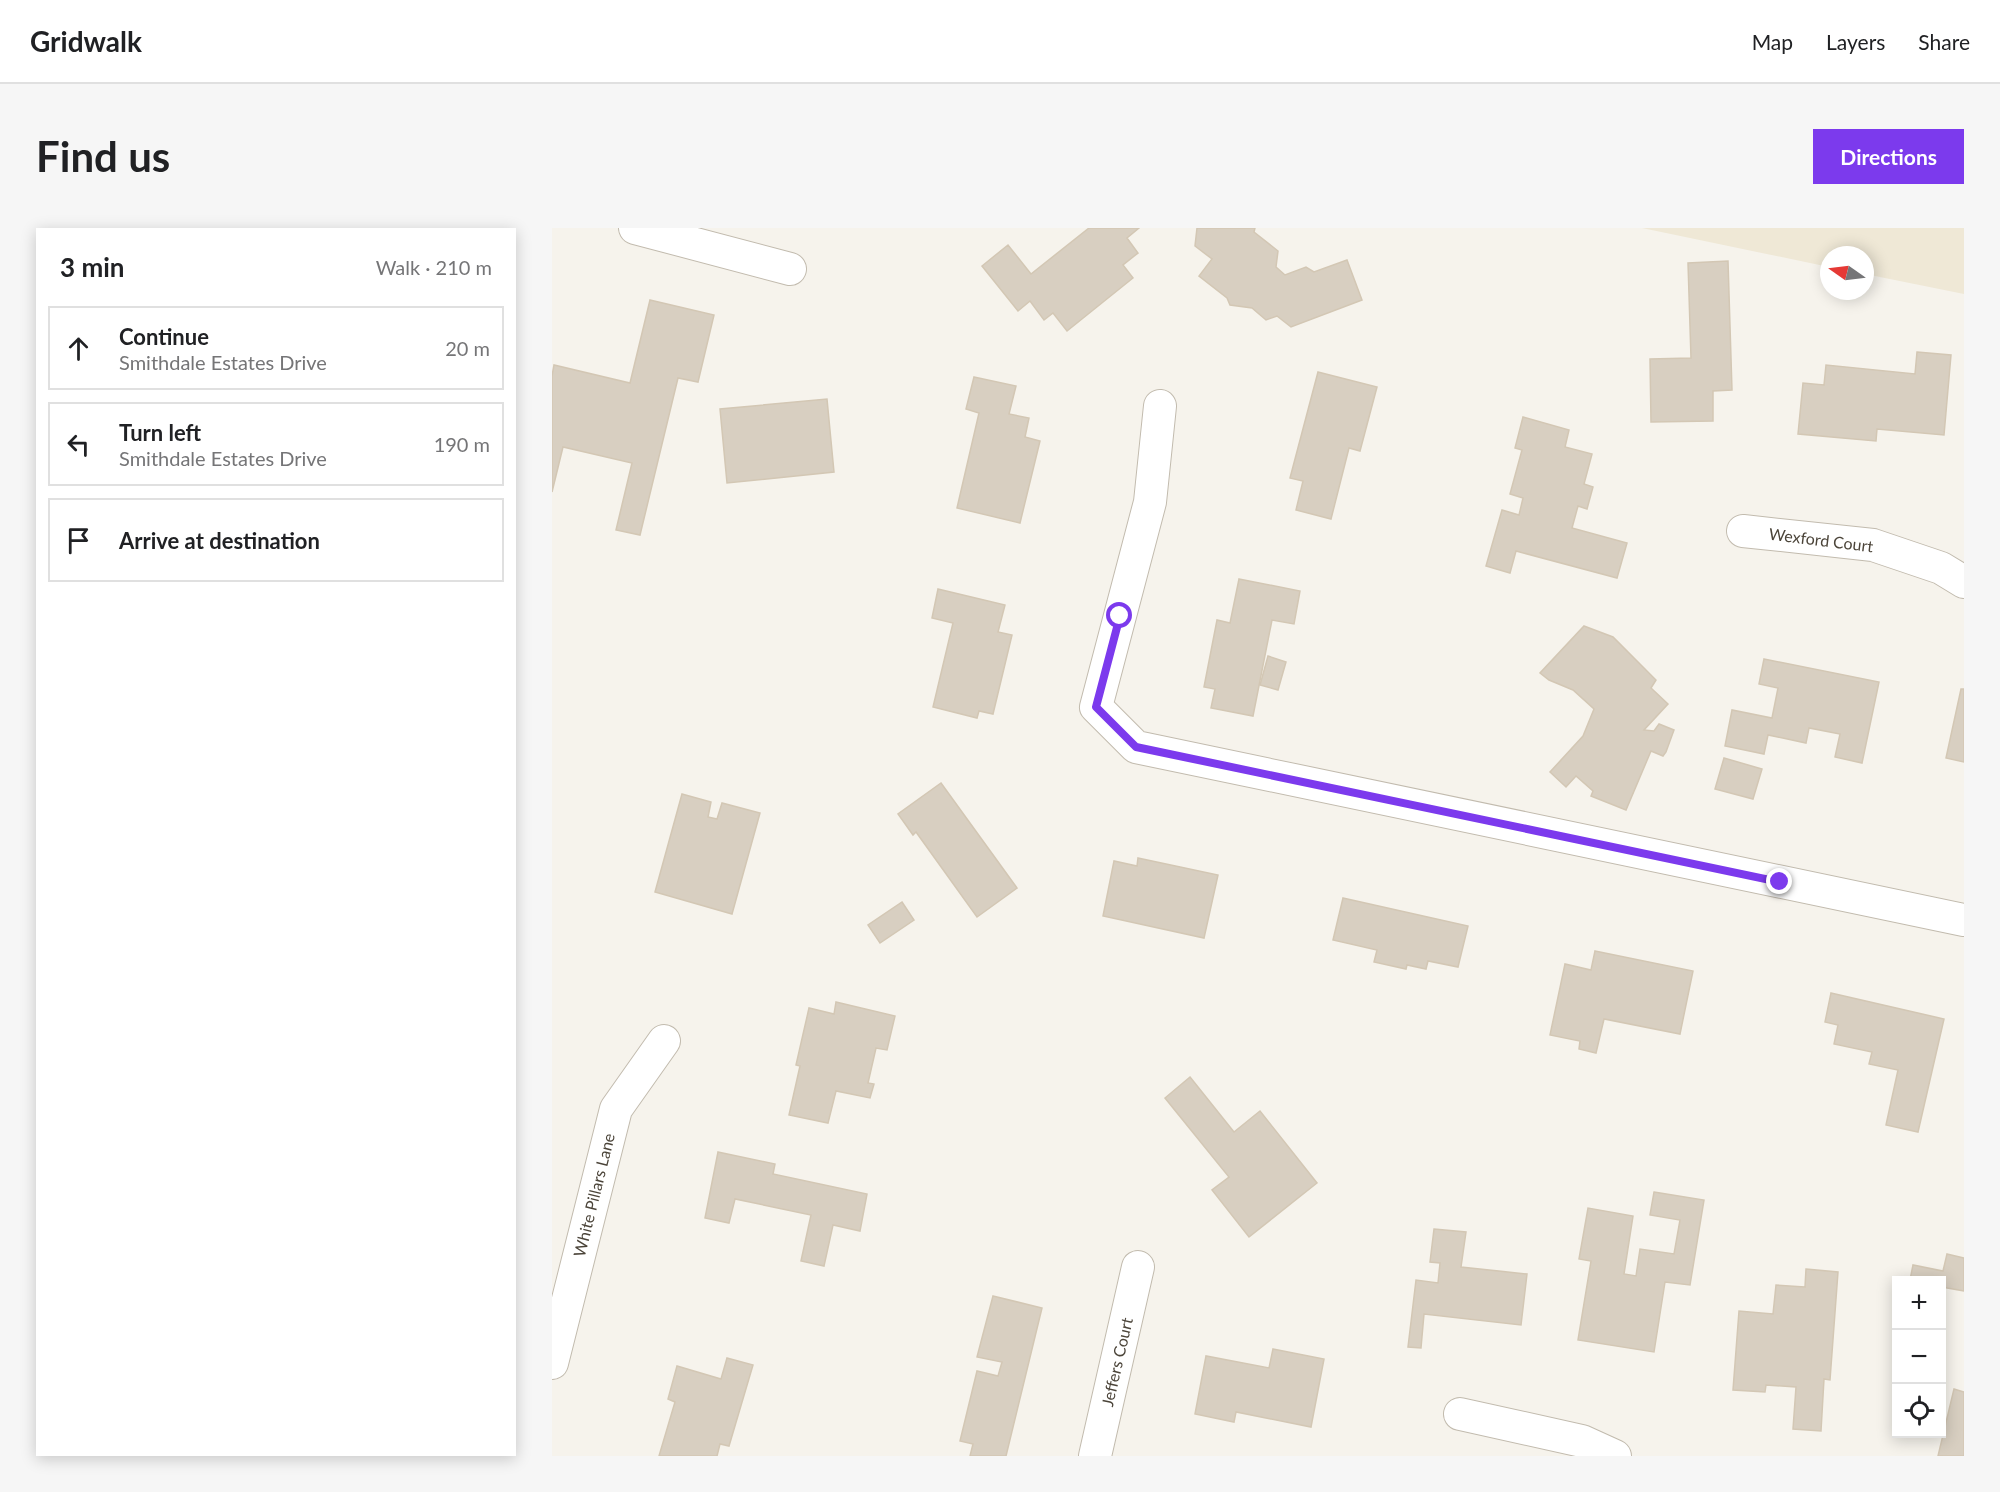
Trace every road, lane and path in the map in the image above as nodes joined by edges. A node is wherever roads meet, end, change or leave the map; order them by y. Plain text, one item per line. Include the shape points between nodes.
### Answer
1 (635, 228) edge
2 (790, 269) dead end
3 (1160, 406) dead end
4 (1743, 531) dead end
5 (1964, 582) edge
6 (1964, 920) edge
7 (664, 1041) dead end
8 (1138, 1267) dead end
9 (552, 1363) edge
10 (1460, 1414) dead end
11 (1095, 1456) edge
12 (1615, 1456) edge

1 - 2 street
3 - 6 street via 1150,502 1096,707 1136,747
4 - 5 street, Wexford Court via 1873,545 1941,568
7 - 9 street, White Pillars Lane via 616,1109
8 - 11 street, Jeffers Court
10 - 12 street via 1582,1441

